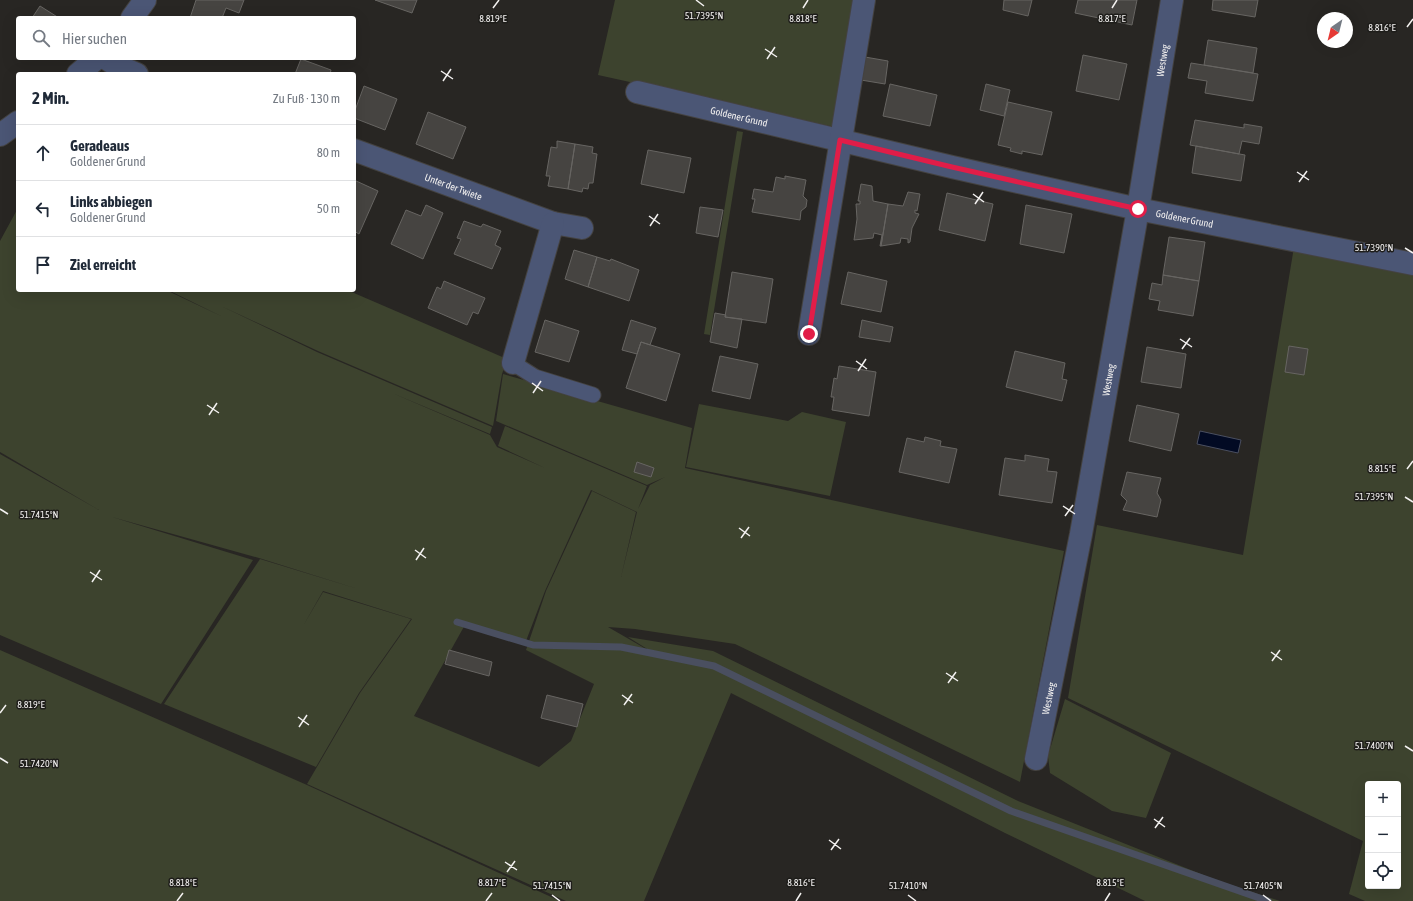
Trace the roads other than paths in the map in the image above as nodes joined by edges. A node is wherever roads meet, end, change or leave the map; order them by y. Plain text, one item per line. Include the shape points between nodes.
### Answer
1 (145, 0) edge
2 (864, 0) edge
3 (1172, 0) edge
4 (133, 16) edge
5 (95, 60) edge
6 (108, 60) edge
7 (80, 72) edge
8 (132, 72) edge
9 (637, 92) dead end
10 (16, 123) edge
11 (0, 134) edge
12 (840, 140) junction
13 (356, 151) edge
14 (1138, 209) junction
15 (553, 223) junction
16 (582, 228) dead end
17 (1413, 264) edge
18 (809, 334) dead end
19 (513, 363) joint
20 (593, 395) dead end
21 (1036, 759) dead end

1 - 4 street
2 - 12 street
3 - 14 street, Westweg
5 - 7 street
6 - 8 street
9 - 12 street, Goldener Grund
10 - 11 street
12 - 14 street, Goldener Grund
12 - 18 street
13 - 15 street, Unter der Twiete
14 - 17 street, Goldener Grund
14 - 21 street, Westweg via 1076,558
15 - 16 street, Unter der Twiete
15 - 19 street
19 - 20 lane via 535,377

